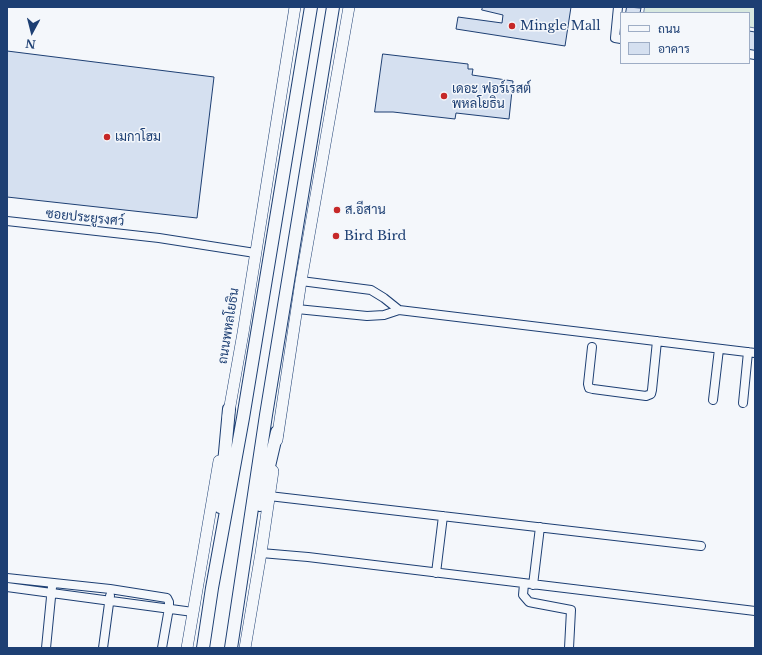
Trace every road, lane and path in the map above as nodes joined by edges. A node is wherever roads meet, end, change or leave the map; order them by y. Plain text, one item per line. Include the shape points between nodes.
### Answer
1 (295, 7) edge
2 (311, 7) edge
3 (333, 7) edge
4 (349, 7) edge
5 (618, 7) edge
6 (620, 39) edge
7 (7, 221) edge
8 (255, 253) junction
9 (301, 281) junction
10 (296, 309) junction
11 (399, 310) junction
12 (657, 342) junction
13 (592, 347) dead end
14 (719, 349) junction
15 (752, 352) edge
16 (713, 400) dead end
17 (744, 403) dead end
18 (229, 409) junction
19 (277, 432) junction
20 (269, 496) junction
21 (444, 516) junction
22 (540, 527) junction
23 (701, 546) dead end
24 (261, 553) junction
25 (436, 573) junction
26 (7, 578) edge
27 (53, 583) junction
28 (524, 584) junction
29 (533, 585) junction
30 (7, 587) edge
31 (212, 588) junction
32 (110, 589) junction
33 (240, 590) junction
34 (52, 593) junction
35 (109, 600) junction
36 (169, 608) junction
37 (755, 611) edge
38 (193, 612) junction
39 (46, 648) edge
40 (103, 648) edge
41 (162, 648) edge
42 (187, 648) edge
43 (203, 648) edge
44 (231, 648) edge
45 (245, 648) edge
46 (569, 648) edge

1 - 8 main road, ถนนพหลโยธิน
2 - 31 highway via 246,403
3 - 33 highway
4 - 9 main road
5 - 6 street via 615,38
7 - 8 street, ซอยประยูรงศว์ via 160,238
8 - 18 main road, ถนนพหลโยธิน
9 - 10 main road
9 - 11 street via 371,290
10 - 11 street via 367,316 384,315
10 - 19 main road
11 - 12 street
12 - 13 street via 652,390 651,394 646,396 590,388 588,384
12 - 14 street
14 - 15 street
14 - 16 street
15 - 17 street
18 - 31 highway
18 - 38 main road, ถนนพหลโยธิน
19 - 20 main road
19 - 33 highway
20 - 21 street
20 - 24 main road
21 - 22 street
21 - 25 street
22 - 23 street
22 - 29 street
24 - 25 street
24 - 45 main road
25 - 28 street
26 - 27 street
27 - 32 street
27 - 34 street
28 - 29 street
28 - 46 street via 523,595 529,602 571,610
29 - 37 street
30 - 34 street
31 - 43 highway
32 - 35 street
32 - 36 street via 167,598
33 - 44 highway
34 - 35 street
34 - 39 street
35 - 36 street
35 - 40 street
36 - 38 street
36 - 41 street
38 - 42 main road, ถนนพหลโยธิน

